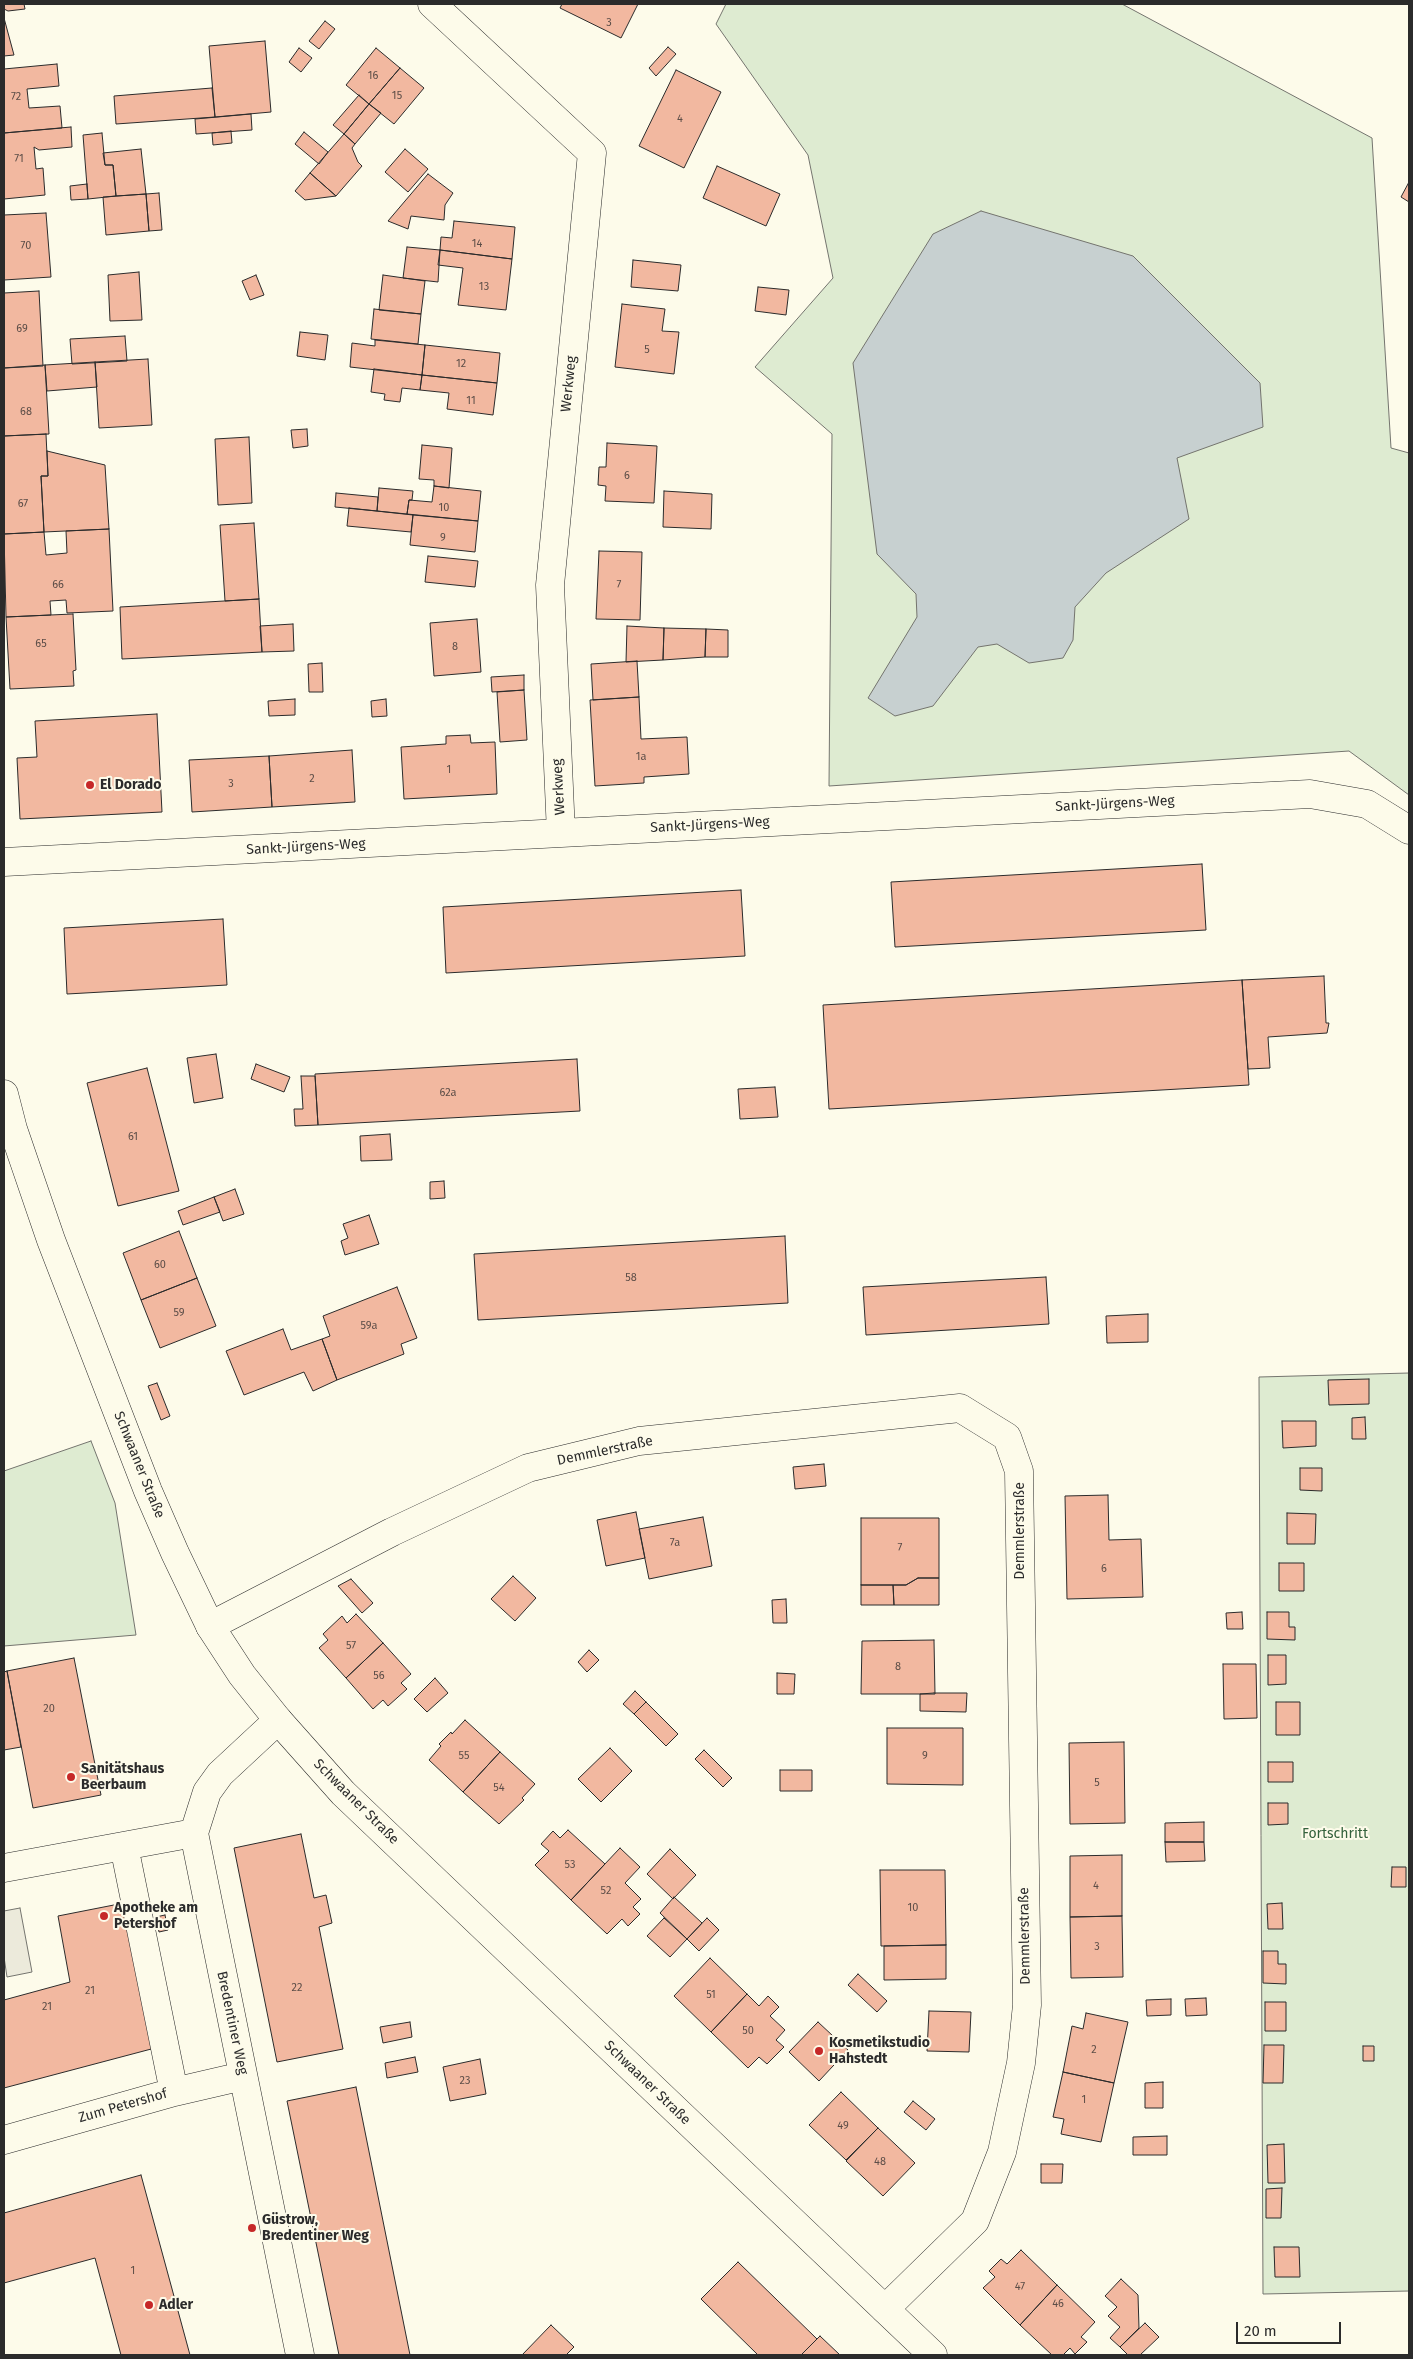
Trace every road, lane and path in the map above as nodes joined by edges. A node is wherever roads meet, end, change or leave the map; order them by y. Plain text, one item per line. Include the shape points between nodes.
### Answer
1 (432, 4) edge
2 (1409, 830) edge
3 (561, 833) junction
4 (4, 862) edge
5 (4, 1094) edge
6 (210, 1626) junction
7 (278, 1720) junction
8 (194, 1833) junction
9 (124, 1846) junction
10 (4, 1868) edge
11 (243, 2076) junction
12 (174, 2092) junction
13 (4, 2140) edge
14 (885, 2309) junction
15 (300, 2355) edge
16 (933, 2355) edge

1 - 3 street, Werkweg via 592,153 550,585
2 - 3 street, Sankt-Jürgens-Weg via 1367,804 1310,794
3 - 4 street, Sankt-Jürgens-Weg
5 - 6 street, Schwaaner Straße via 51,1240 148,1491
6 - 7 street, Schwaaner Straße via 242,1675
6 - 14 street, Demmlerstraße via 392,1532 528,1468 639,1441 960,1408 1007,1437 1019,1471 1027,2005 1021,2063 1002,2152 975,2221
7 - 8 street, Bredentiner Weg via 220,1774 207,1792
7 - 14 street, Schwaaner Straße via 343,1792
8 - 9 street
8 - 11 street, Bredentiner Weg
9 - 10 street
9 - 12 street
11 - 12 street, Zum Petershof
11 - 15 street, Bredentiner Weg
12 - 13 street, Zum Petershof
14 - 16 street, Schwaaner Straße

